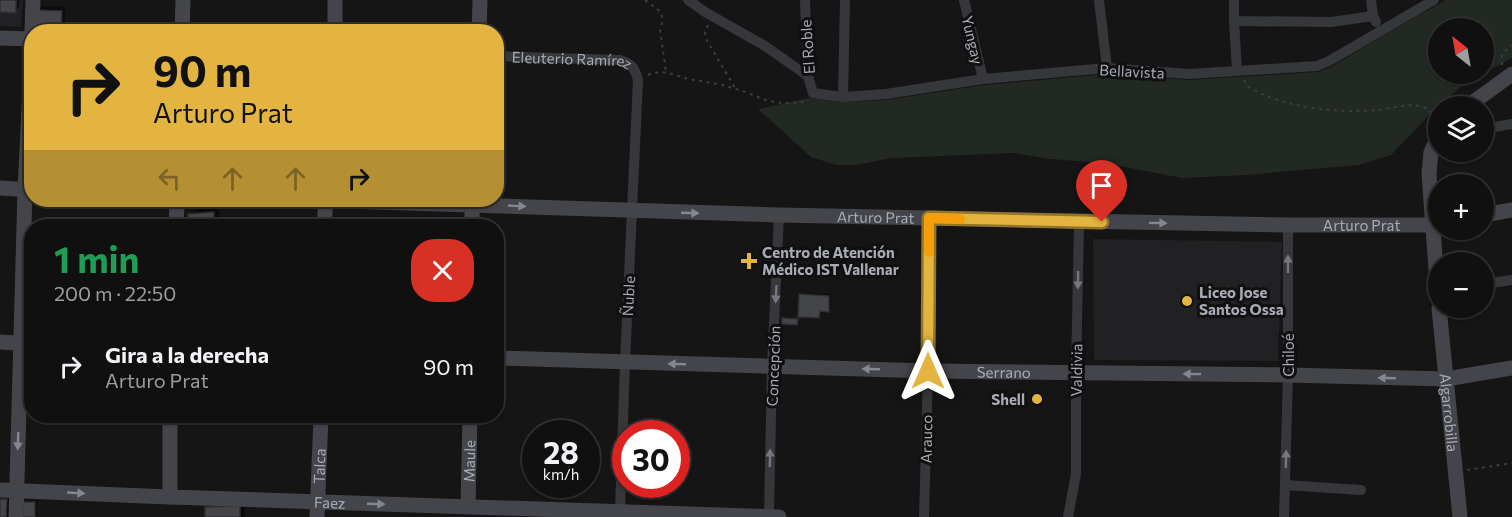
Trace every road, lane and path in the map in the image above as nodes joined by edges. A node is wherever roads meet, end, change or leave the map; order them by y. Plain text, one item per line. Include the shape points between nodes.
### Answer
1 (33, 0) edge
2 (183, 0) edge
3 (335, 0) edge
4 (480, 0) edge
5 (645, 0) edge
6 (688, 0) edge
7 (805, 0) edge
8 (845, 0) edge
9 (964, 0) edge
10 (1099, 0) edge
11 (1234, 0) edge
12 (1371, 0) edge
13 (1434, 0) edge
14 (1373, 16) junction
15 (1234, 21) junction
16 (709, 22) dead end
17 (32, 24) edge
18 (182, 24) edge
19 (335, 24) edge
20 (479, 24) edge
21 (1379, 31) junction
22 (0, 38) edge
23 (24, 39) edge
24 (1512, 45) edge
25 (504, 56) edge
26 (1107, 68) junction
27 (1237, 71) junction
28 (666, 72) junction
29 (808, 76) junction
30 (1506, 78) edge
31 (983, 79) junction
32 (638, 80) junction
33 (735, 89) junction
34 (1483, 96) edge
35 (812, 97) junction
36 (843, 97) junction
37 (1428, 110) edge
38 (1512, 124) edge
39 (1494, 127) edge
40 (0, 188) edge
41 (24, 190) edge
42 (504, 204) edge
43 (1512, 210) edge
44 (632, 211) junction
45 (1494, 213) edge
46 (779, 215) junction
47 (929, 218) junction
48 (1079, 222) junction
49 (1428, 224) edge
50 (1288, 225) junction
51 (1512, 280) edge
52 (1494, 283) edge
53 (1440, 318) edge
54 (0, 342) edge
55 (24, 343) edge
56 (504, 358) edge
57 (625, 362) junction
58 (772, 366) junction
59 (1512, 368) edge
60 (928, 371) junction
61 (1076, 373) junction
62 (1288, 375) junction
63 (24, 376) edge
64 (1446, 379) junction
65 (170, 423) edge
66 (321, 423) edge
67 (470, 423) edge
68 (1512, 463) edge
69 (1456, 471) junction
70 (1285, 484) junction
71 (0, 490) edge
72 (17, 490) junction
73 (1361, 490) dead end
74 (170, 497) junction
75 (468, 506) junction
76 (318, 509) edge
77 (620, 511) junction
78 (769, 516) edge
79 (16, 517) edge
80 (779, 517) edge
81 (924, 517) edge
82 (1068, 517) edge
83 (1284, 517) edge
84 (1460, 517) edge

1 - 17 main road
2 - 18 main road
3 - 19 main road
4 - 20 main road
5 - 28 path via 663,16 660,29
6 - 29 street
7 - 29 street, El Roble
8 - 36 street
9 - 31 street, Yungay
10 - 26 street
11 - 15 street
12 - 14 street
13 - 21 street, Bellavista
14 - 15 street via 1331,22
14 - 21 street
15 - 27 street
16 - 33 path via 705,39
21 - 27 street, Bellavista via 1317,66
22 - 23 main road
24 - 30 path via 1502,54
25 - 32 street, Eleuterio Ramírez via 620,60 629,62
26 - 27 street, Bellavista via 1189,74
26 - 31 street, Bellavista
27 - 37 path via 1250,88 1297,105 1333,111 1402,106
28 - 32 path via 653,72
28 - 33 path
29 - 35 street, El Roble
30 - 34 main road
31 - 36 street, Bellavista
32 - 44 street, Ñuble
33 - 35 path via 789,104
35 - 36 street, Bellavista
38 - 39 street
40 - 41 main road
42 -> 44 main road, Arturo Prat
43 - 45 main road
44 -> 46 main road, Arturo Prat
44 - 57 street, Ñuble
46 - 47 main road, Arturo Prat
46 -> 58 street, Concepción
47 - 48 main road, Arturo Prat
47 - 60 street, Arauco
48 -> 50 main road, Arturo Prat
48 -> 61 street, Valdivia
49 - 50 main road, Arturo Prat
62 -> 50 street, Chiloé
51 - 52 street
53 - 64 main road, Algarrobilla
54 - 55 main road
56 - 57 main road, Serrano
58 -> 57 main road, Serrano
57 - 77 street, Ñuble
60 -> 58 main road, Serrano
78 -> 58 street, Concepción
59 - 64 main road, Serrano
60 - 61 main road, Serrano
60 - 81 street, Arauco
62 -> 61 main road, Serrano
61 - 82 street, Valdivia via 1076,474
64 -> 62 main road, Serrano
70 -> 62 street, Chiloé
63 -> 72 main road
64 - 69 main road, Algarrobilla
65 - 74 main road
66 - 76 main road, Talca
67 - 75 main road, Maule
68 - 69 path
69 - 84 main road, Algarrobilla
70 - 73 street
70 - 83 street, Chiloé
71 - 72 main road, Faez
72 -> 74 main road, Faez
72 - 79 main road
74 - 76 main road, Faez
76 -> 75 main road, Faez
75 - 77 main road, Faez
77 - 78 main road, Faez
78 - 80 main road, Faez

